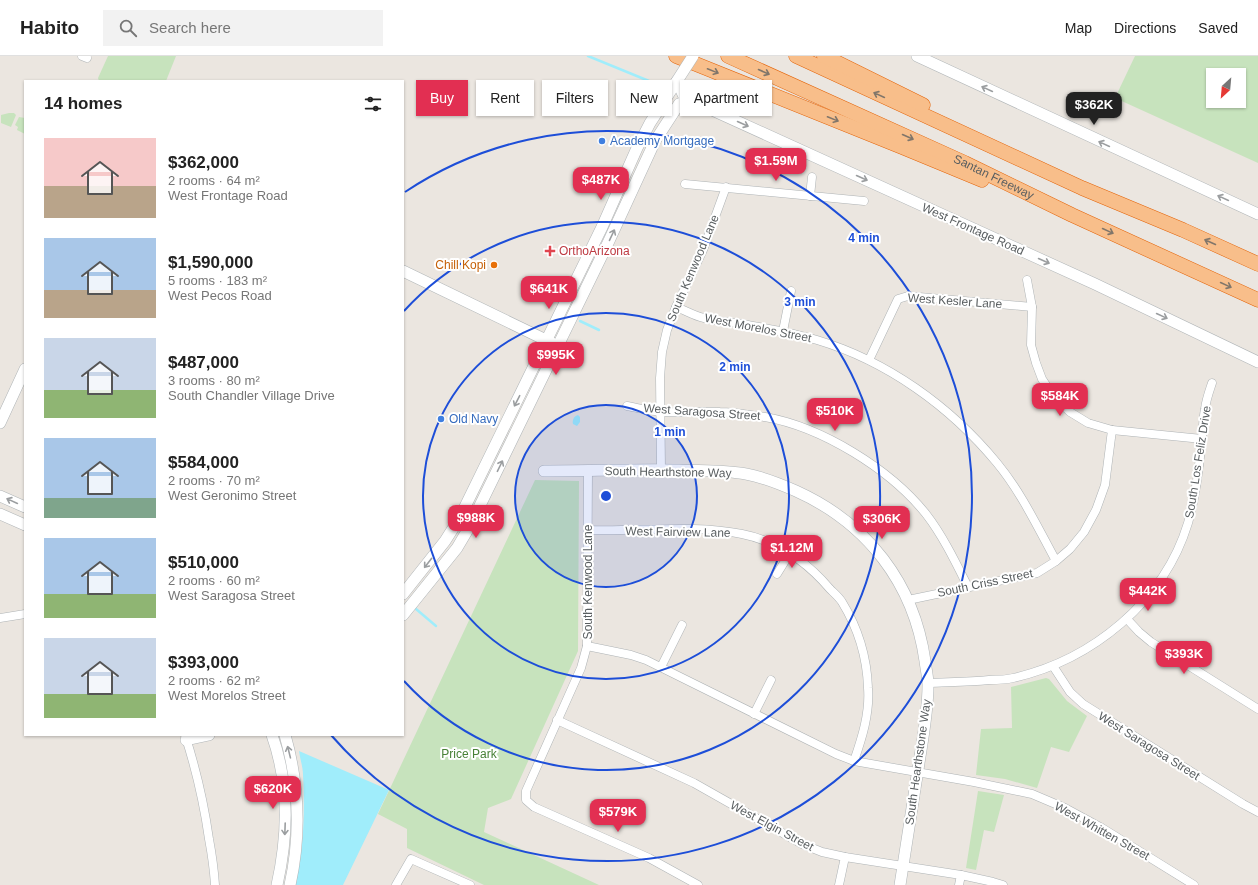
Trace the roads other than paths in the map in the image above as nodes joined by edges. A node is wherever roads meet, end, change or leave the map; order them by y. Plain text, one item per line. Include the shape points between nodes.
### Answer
1 (676, 56) edge
2 (693, 56) edge
3 (728, 56) edge
4 (796, 56) edge
5 (824, 56) edge
6 (917, 56) edge
7 (677, 81) junction
8 (680, 88) edge
9 (680, 105) edge
10 (725, 116) edge
11 (812, 177) dead end
12 (685, 184) dead end
13 (726, 188) junction
14 (810, 196) junction
15 (864, 201) dead end
16 (1258, 214) edge
17 (1072, 215) junction
18 (1183, 230) junction
19 (1258, 264) edge
20 (404, 271) edge
21 (1026, 280) dead end
22 (791, 291) dead end
23 (1258, 300) edge
24 (676, 307) junction
25 (1032, 307) junction
26 (783, 331) junction
27 (547, 341) junction
28 (558, 346) junction
29 (869, 360) junction
30 (1258, 362) edge
31 (24, 371) edge
32 (1212, 383) dead end
33 (627, 406) dead end
34 (661, 412) junction
35 (0, 423) edge
36 (1112, 430) junction
37 (1202, 440) junction
38 (661, 470) junction
39 (544, 471) dead end
40 (588, 471) junction
41 (0, 496) edge
42 (24, 507) edge
43 (0, 514) edge
44 (24, 525) edge
45 (588, 530) junction
46 (790, 553) junction
47 (1056, 561) junction
48 (777, 574) dead end
49 (968, 587) junction
50 (404, 593) edge
51 (908, 600) junction
52 (24, 614) edge
53 (404, 614) edge
54 (0, 618) edge
55 (1127, 619) junction
56 (682, 625) dead end
57 (587, 646) junction
58 (1053, 666) junction
59 (661, 667) junction
60 (771, 680) dead end
61 (928, 683) junction
62 (1258, 709) edge
63 (754, 714) junction
64 (557, 720) junction
65 (197, 736) edge
66 (272, 736) edge
67 (285, 736) edge
68 (185, 737) edge
69 (854, 761) junction
70 (918, 774) junction
71 (1258, 812) edge
72 (845, 857) junction
73 (902, 866) junction
74 (961, 875) junction
75 (215, 885) edge
76 (277, 885) edge
77 (290, 885) edge
78 (396, 885) edge
79 (470, 885) edge
80 (698, 885) edge
81 (839, 885) edge
82 (900, 885) edge
83 (959, 885) edge
84 (1003, 885) edge
85 (1194, 885) edge

1 -> 17 highway
2 - 7 street, bridge
3 -> 17 highway, Santan Freeway
18 -> 4 highway via 1082,188
5 - 18 highway
16 -> 6 street
7 - 8 street
7 - 27 street via 637,148
28 -> 9 street via 655,141
10 -> 30 street, West Frontage Road via 1058,267
11 - 14 street
12 - 13 street
13 - 14 street
13 - 24 street, South Kenwood Lane via 703,250
14 - 15 street
17 -> 23 highway, Santan Freeway
19 -> 18 highway
20 - 27 street
21 - 25 street
22 - 26 street
24 - 26 street, West Morelos Street via 704,318
24 - 34 street, South Kenwood Lane via 662,352
25 - 29 street, West Kesler Lane via 908,296 898,299
25 - 36 street via 1031,345 1046,385 1070,412 1088,423
26 - 29 street, West Morelos Street via 824,342
27 - 28 street
27 -> 50 street via 459,520
53 -> 28 street via 457,548
29 - 47 street, West Morelos Street via 909,383 969,432 997,463 1023,500
31 - 35 street
32 - 37 street, South Los Feliz Drive via 1205,410
33 - 34 street, West Saragosa Street
34 - 38 street, South Kenwood Lane
34 - 49 street, West Saragosa Street via 721,412 766,417 819,435 864,458 900,487 926,514 954,558
36 - 37 street
36 - 47 street, South Criss Street via 1105,485 1096,510 1084,532
37 - 55 street, South Los Feliz Drive via 1188,524 1178,548 1148,597
38 - 40 street, South Hearthstone Way
38 - 51 street, South Hearthstone Way via 746,474 781,484 812,498 841,516 857,530 892,572
39 - 40 street, South Hearthstone Way
40 - 45 street, South Kenwood Lane
42 -> 41 street
43 - 44 street
45 - 46 street, West Fairview Lane via 720,530 765,541
45 - 57 street, South Kenwood Lane
46 - 48 street
46 - 69 street, West Fairview Lane via 821,578 841,601 856,630 866,663 868,689 866,722
47 - 49 street, South Criss Street via 1037,573
49 - 51 street, South Criss Street
51 - 61 street, South Hearthstone Way via 921,638
52 - 54 street
55 - 58 street, South Los Feliz Drive via 1102,639
55 - 62 street via 1151,642
56 - 59 street
57 - 59 street, West Whitten Street via 630,655
57 - 64 street, South Kenwood Lane via 581,668
58 - 61 street, South Los Feliz Drive via 1012,678
58 - 71 street, West Saragosa Street via 1070,692 1083,704
59 - 63 street, West Whitten Street
60 - 63 street
61 - 70 street, South Hearthstone Way
63 - 69 street, West Whitten Street
64 - 72 street, West Elgin Street via 694,783 802,844
64 - 80 street, South Kenwood Lane via 526,791 526,800 534,807 649,858
65 - 68 street
66 -> 76 street via 280,768 285,814 283,852
77 -> 67 street via 297,842 297,806 293,769
68 - 75 street via 199,785
69 - 70 street, West Whitten Street
70 - 73 street, South Hearthstone Way
70 - 85 street, West Whitten Street via 974,782 1024,793 1065,808
72 - 73 street, West Elgin Street
72 - 81 street
73 - 74 street, West Elgin Street
73 - 82 street, South Hearthstone Way
74 - 83 street
74 - 84 street, West Elgin Street
78 - 79 street via 411,859

